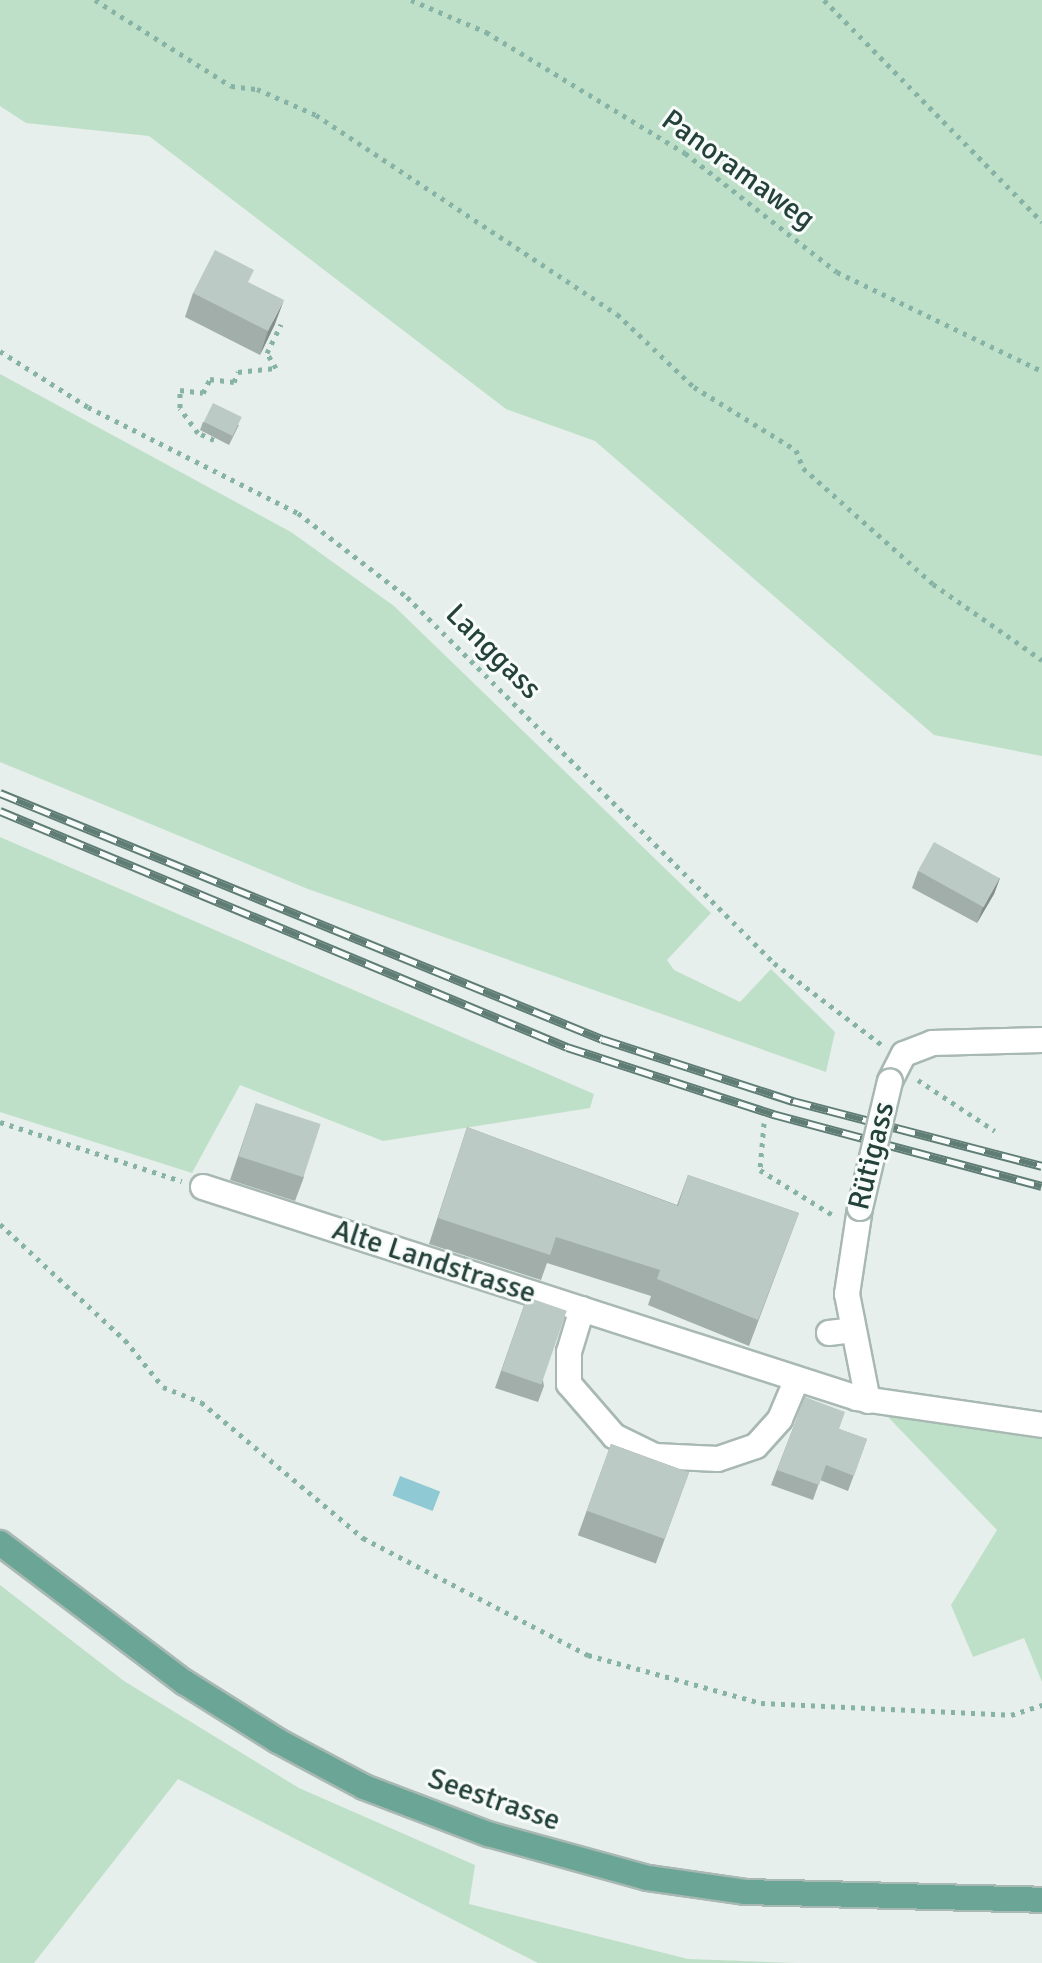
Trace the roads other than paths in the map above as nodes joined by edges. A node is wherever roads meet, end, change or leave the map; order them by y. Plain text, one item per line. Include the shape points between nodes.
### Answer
1 (1042, 1040) edge
2 (203, 1187) road end
3 (582, 1309) junction
4 (797, 1379) junction
5 (868, 1401) junction
6 (1042, 1425) edge
7 (0, 1543) edge
8 (1042, 1900) edge

1 - 5 street, Rütigass, bridge via 967,1038 902,1070 850,1213 841,1332
2 - 3 street, Alte Landstrasse
3 - 4 street, Alte Landstrasse
3 - 4 street via 569,1352 569,1384 614,1436 655,1456 718,1459 756,1446 780,1419
4 - 5 street, Alte Landstrasse
5 - 6 street, Alte Landstrasse
7 - 8 main road, Seestrasse via 184,1682 278,1741 364,1787 488,1834 648,1878 745,1892

